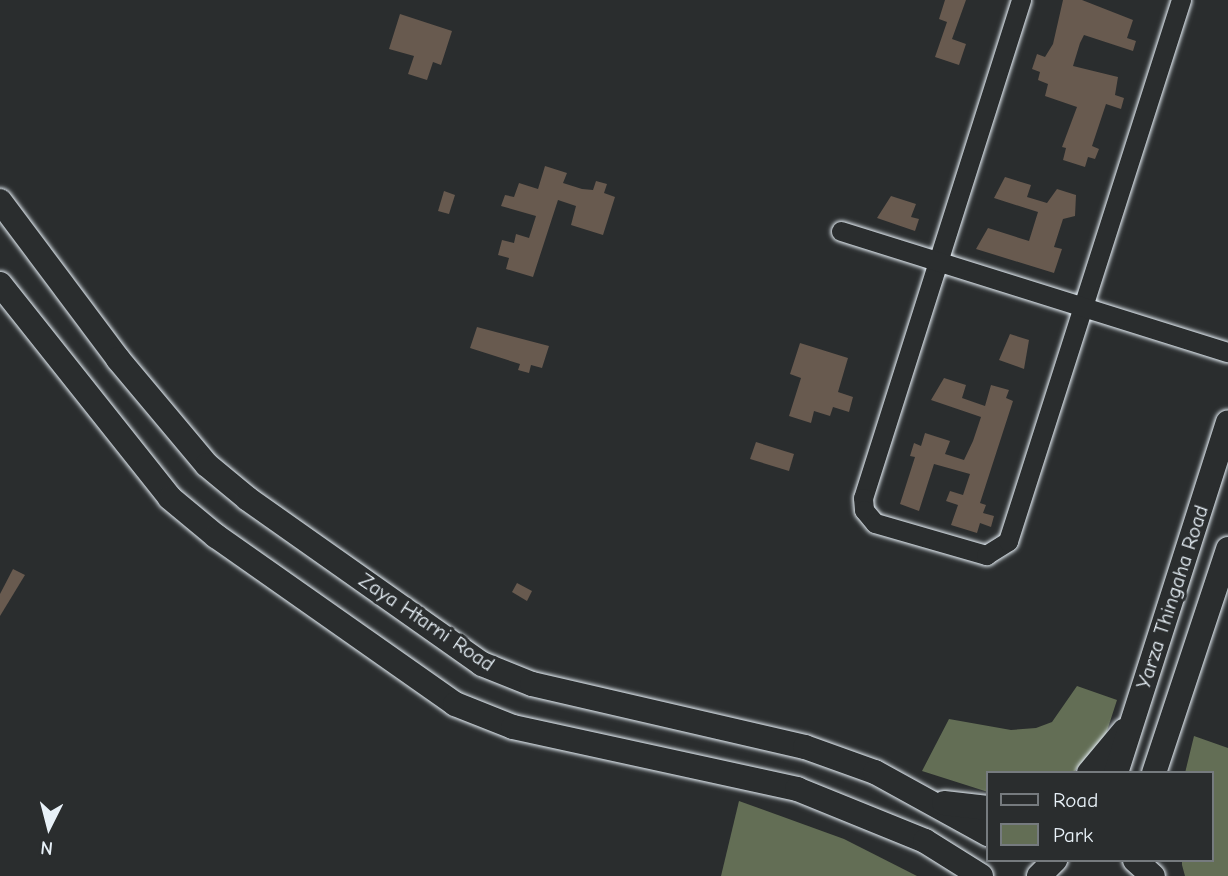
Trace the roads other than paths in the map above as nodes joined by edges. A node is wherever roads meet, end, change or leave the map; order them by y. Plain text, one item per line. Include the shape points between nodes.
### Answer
1 (1021, 0) edge
2 (1181, 0) edge
3 (0, 201) edge
4 (841, 231) dead end
5 (937, 263) junction
6 (0, 284) edge
7 (1083, 308) junction
8 (1228, 352) edge
9 (1228, 422) edge
10 (1228, 549) edge
11 (1133, 720) junction
12 (1090, 771) edge
13 (1117, 771) edge
14 (1155, 771) edge
15 (936, 802) junction
16 (986, 808) edge
17 (986, 833) edge
18 (1053, 862) edge
19 (981, 876) edge
20 (1039, 876) edge

1 - 5 street
2 - 7 street
3 - 15 main road, Zaya Htarni Road via 118,359 207,465 248,499 482,663 532,684 805,747 876,772
4 - 5 street
5 - 7 street
5 - 7 street via 864,482 864,510 875,523 969,554 986,555 1008,541
6 - 19 main road via 170,498 216,536 455,704 513,727 797,789 925,842
7 - 8 street
9 - 11 main road, Yarza Thingaha Road
10 - 14 main road, Yarza Thingaha Road
11 - 12 main road
11 - 13 main road, Yarza Thingaha Road
15 - 16 main road
15 - 17 main road, Zaya Htarni Road
18 - 20 main road

